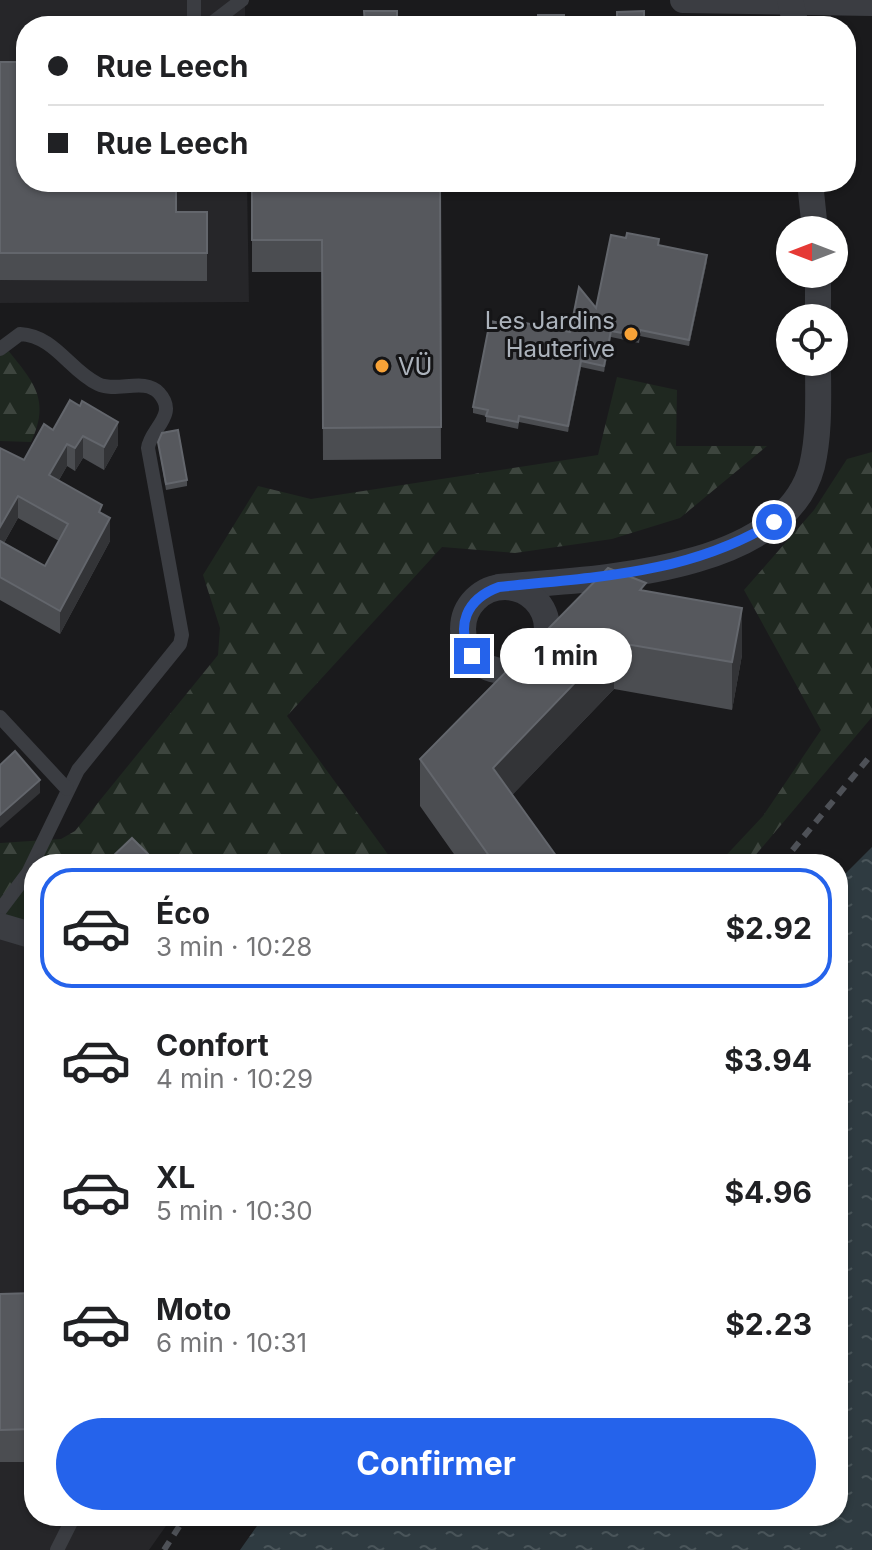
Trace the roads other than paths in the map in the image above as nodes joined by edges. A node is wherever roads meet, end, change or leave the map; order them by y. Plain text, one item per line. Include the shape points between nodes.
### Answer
1 (242, 0) edge
2 (683, 0) edge
3 (872, 3) edge
4 (792, 9) edge
5 (221, 16) edge
6 (811, 192) edge
7 (814, 216) edge
8 (0, 349) edge
9 (818, 376) edge
10 (499, 587) dead end
11 (0, 717) edge
12 (67, 789) junction
13 (37, 854) edge
14 (24, 878) edge
15 (0, 910) edge
16 (0, 926) edge
17 (24, 933) edge
18 (69, 1526) edge
19 (57, 1550) edge

1 - 5 lane
2 - 4 street
3 - 4 street
6 - 7 street
8 - 12 lane via 20,334 32,335 98,384 151,387 166,408 165,420 149,438 148,448 181,623 180,644
9 - 10 street via 811,467 799,495 774,522 744,540 653,570
11 - 12 lane
12 - 13 lane
14 - 15 lane
16 - 17 street
18 - 19 lane

